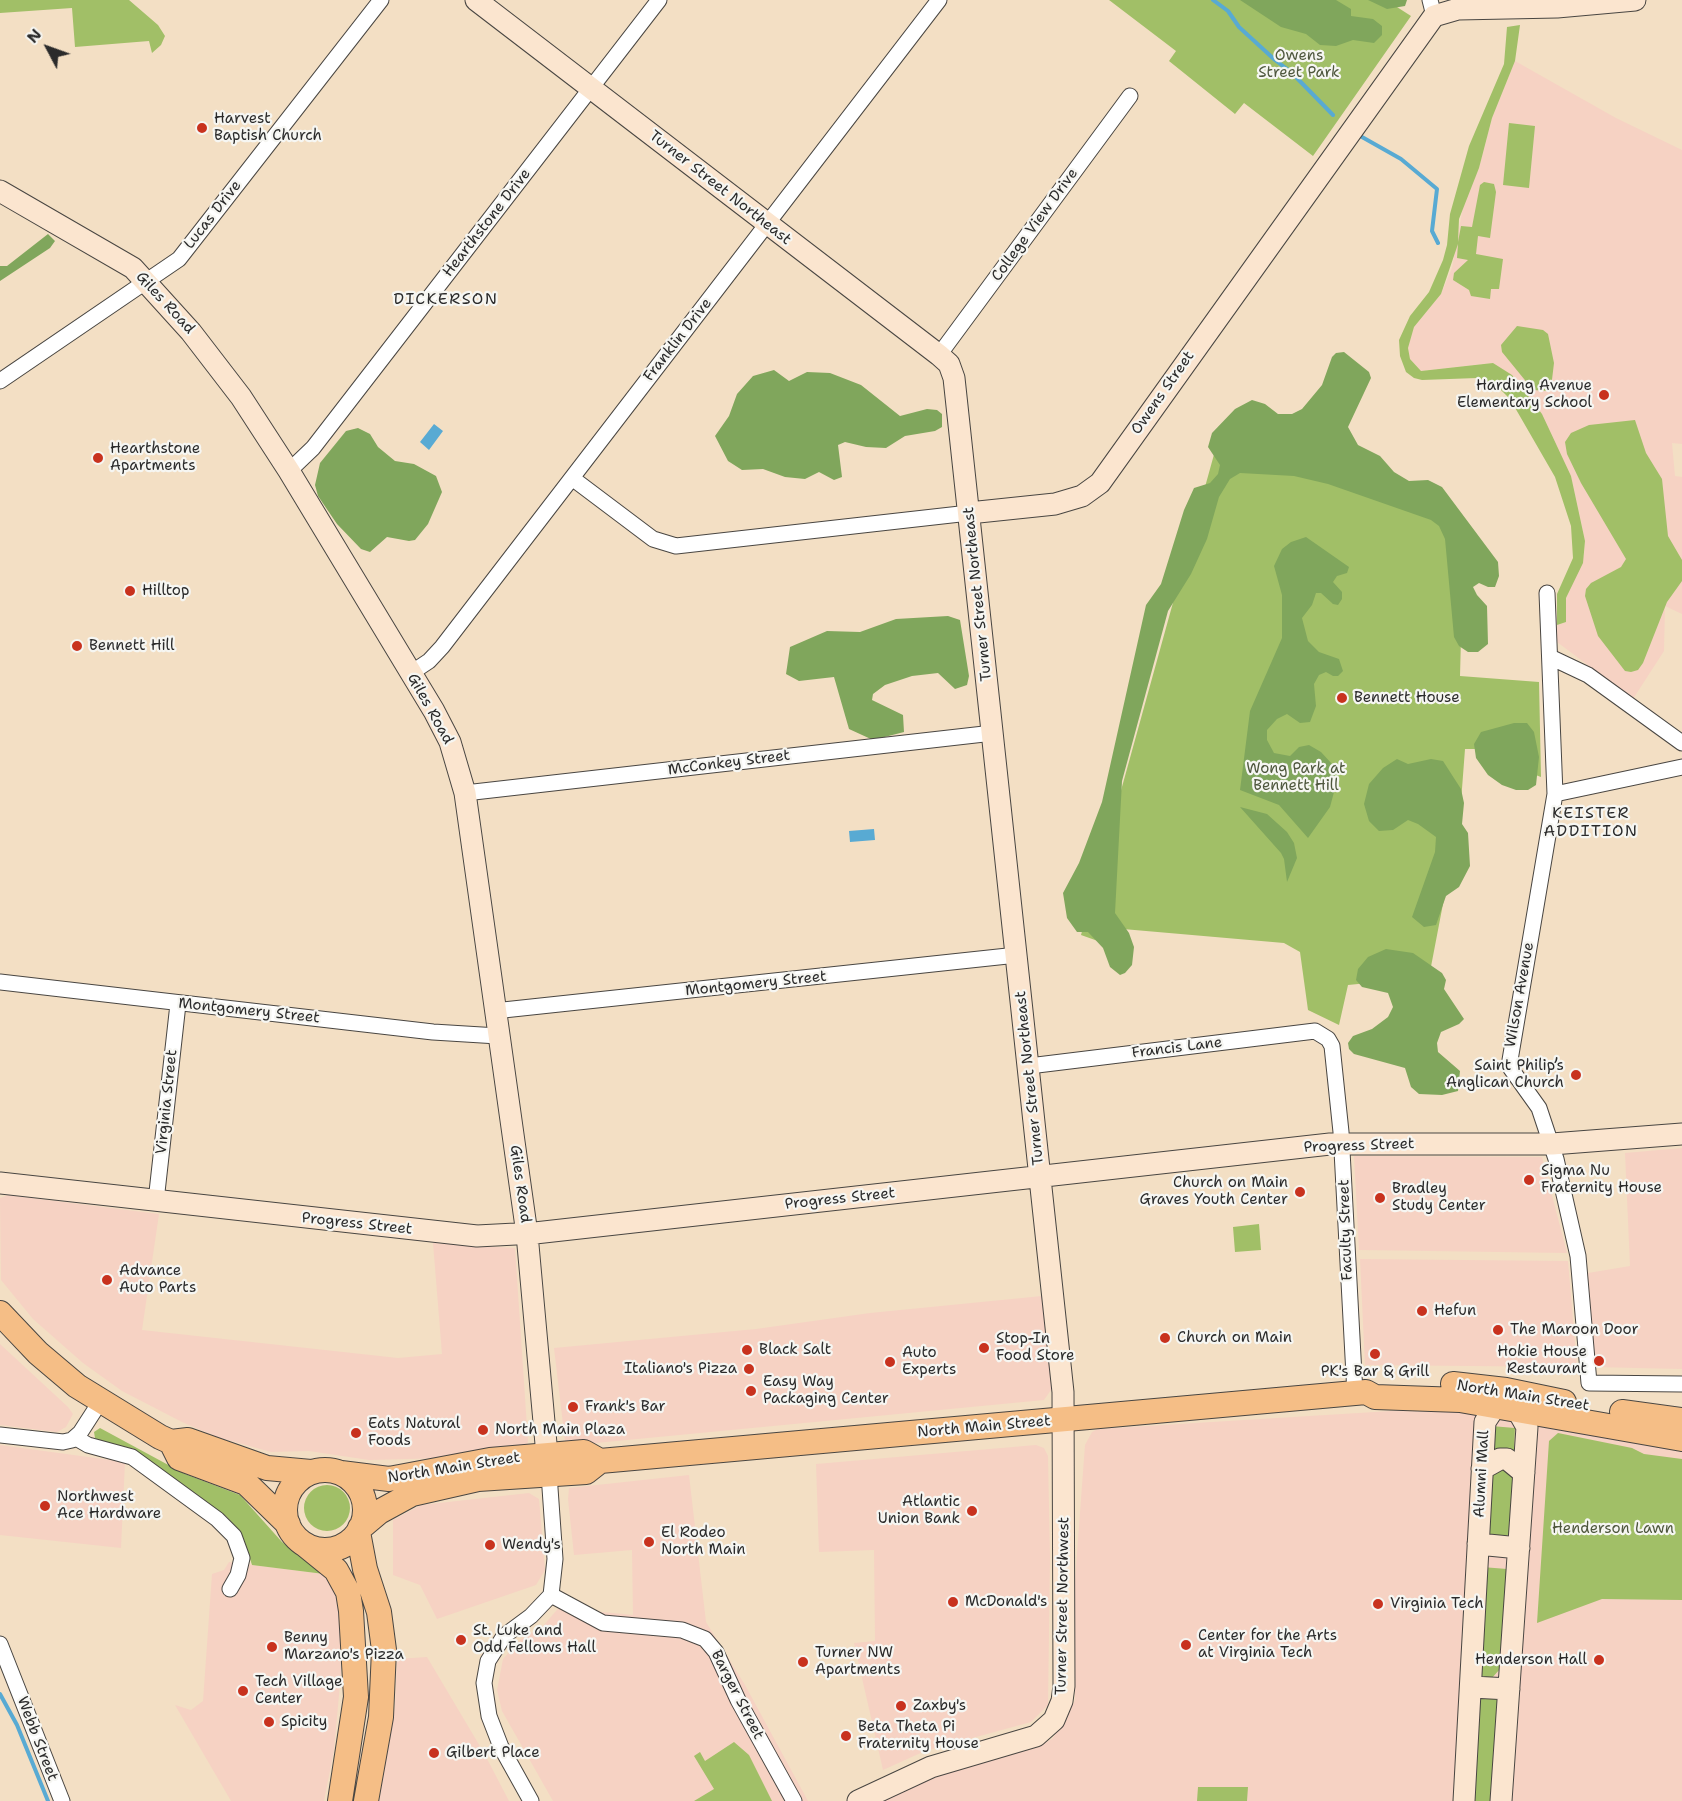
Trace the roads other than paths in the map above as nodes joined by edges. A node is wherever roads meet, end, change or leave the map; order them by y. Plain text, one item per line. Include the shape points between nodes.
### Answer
1 (381, 0) edge
2 (476, 0) edge
3 (659, 0) edge
4 (939, 0) edge
5 (1635, 0) edge
6 (1432, 8) edge
7 (591, 89) junction
8 (1130, 96) dead end
9 (0, 192) edge
10 (767, 224) junction
11 (148, 283) junction
12 (939, 355) junction
13 (0, 381) edge
14 (289, 471) junction
15 (572, 478) junction
16 (969, 513) junction
17 (1547, 593) dead end
18 (1550, 657) junction
19 (411, 673) junction
20 (993, 733) junction
21 (1682, 743) edge
22 (1682, 767) edge
23 (465, 793) junction
24 (1555, 794) junction
25 (1017, 955) junction
26 (0, 982) edge
27 (178, 1004) junction
28 (494, 1011) junction
29 (1324, 1035) joint
30 (498, 1036) junction
31 (1029, 1066) junction
32 (1682, 1133) edge
33 (1342, 1144) junction
34 (1552, 1144) junction
35 (1041, 1177) junction
36 (0, 1183) edge
37 (156, 1201) junction
38 (527, 1234) junction
39 (0, 1313) edge
40 (1682, 1384) edge
41 (1361, 1393) junction
42 (1500, 1398) junction
43 (100, 1402) junction
44 (1519, 1410) junction
45 (1063, 1420) junction
46 (1682, 1420) edge
47 (0, 1436) edge
48 (76, 1438) junction
49 (1682, 1439) edge
50 (171, 1442) junction
51 (548, 1465) junction
52 (1482, 1469) junction
53 (311, 1472) junction
54 (341, 1473) junction
55 (1524, 1473) junction
56 (288, 1524) junction
57 (359, 1530) junction
58 (304, 1544) junction
59 (1478, 1544) junction
60 (1519, 1548) junction
61 (230, 1589) dead end
62 (551, 1595) junction
63 (0, 1644) edge
64 (1472, 1687) junction
65 (1509, 1689) junction
66 (342, 1795) edge
67 (878, 1796) edge
68 (62, 1801) edge
69 (366, 1801) edge
70 (531, 1801) edge
71 (794, 1801) edge
72 (858, 1801) edge
73 (1464, 1801) edge
74 (1502, 1801) edge

1 - 11 street, Lucas Drive via 179,259
2 - 7 street, Turner Street Northeast
3 - 7 street, Hearthstone Drive
4 - 10 street, Franklin Drive
5 - 6 street, Owens Street via 1548,7
6 - 16 street, Owens Street via 1100,483 1082,496 1055,504
7 - 10 street, Turner Street Northeast
7 - 14 street, Hearthstone Drive via 313,448
8 - 12 street, College View Drive
9 - 11 street, Giles Road via 115,257
10 - 12 street, Turner Street Northeast
10 - 15 street, Franklin Drive
11 - 13 street, Lucas Drive
11 - 14 street, Giles Road via 221,368
12 - 16 street, Turner Street Northeast via 949,364 954,378
14 - 19 street, Giles Road
15 - 16 street, Owens Street via 653,539 675,546
15 - 19 street, Franklin Drive via 436,654
16 - 20 street, Turner Street Northeast
17 - 18 street, Wilson Avenue
18 - 21 street via 1588,675
18 - 24 street, Wilson Avenue
19 - 23 street, Giles Road via 446,733
20 - 23 street, McConkey Street
20 - 25 street, Turner Street Northeast
22 - 24 street
23 - 28 street, Giles Road
24 - 34 street, Wilson Avenue via 1508,1060 1513,1075 1539,1108
25 - 28 street, Montgomery Street
25 - 31 street, Turner Street Northeast
26 - 27 street, Montgomery Street
27 - 30 street, Montgomery Street
27 - 37 street, Virginia Street
28 - 30 street, Giles Road
29 - 31 street, Francis Lane via 1315,1031
29 - 33 street, Faculty Street via 1332,1046
30 - 38 street, Giles Road
31 - 35 street, Turner Street Northeast
32 - 34 street, Progress Street
33 - 34 street, Progress Street
33 - 35 street, Progress Street
33 - 41 street, Faculty Street
34 - 40 street, Wilson Avenue via 1578,1256 1589,1383
35 - 38 street, Progress Street
35 - 45 street, Turner Street Northeast
36 - 37 street, Progress Street
37 - 38 street, Progress Street via 438,1233
38 - 51 street, Giles Road
39 - 43 main road via 52,1366
41 - 42 main road, North Main Street via 1375,1383 1451,1384
41 - 45 main road, North Main Street
42 - 44 main road, North Main Street
42 - 46 main road, North Main Street
42 - 52 street, Alumni Mall via 1485,1422
43 - 48 street
43 - 50 main road
44 - 49 main road, North Main Street
44 - 55 street via 1527,1427
45 - 51 main road, North Main Street via 600,1461 584,1452
45 - 67 street, Turner Street Northwest via 1064,1686 1058,1712 1036,1736 931,1767
47 - 48 street via 63,1442
48 - 61 street via 132,1457 218,1519 234,1536 242,1558
50 - 53 main road via 188,1440 277,1470
50 - 56 main road via 179,1458 246,1483
51 - 54 main road, North Main Street via 490,1460 389,1479
51 - 57 main road, North Main Street via 542,1463 517,1476 468,1481 412,1494 379,1512
51 - 62 street via 555,1559
52 - 55 street via 1507,1459
52 - 59 street, Alumni Mall
53 - 54 main road
53 - 56 main road via 291,1489 285,1510
54 - 57 main road via 359,1488 364,1500 365,1513
55 - 60 street
56 - 58 main road
57 - 58 main road via 346,1543 330,1549
57 - 69 main road via 384,1650 381,1717
58 - 66 main road via 336,1570 348,1592 351,1611 356,1697
59 - 60 street
59 - 64 street, Alumni Mall
60 - 65 street
62 - 70 street via 504,1636 488,1661 484,1683 489,1716 501,1747
62 - 71 street, Barger Street via 603,1623 700,1635 712,1646
63 - 68 street, Webb Street
64 - 65 street
64 - 73 street, Alumni Mall
65 - 74 street
67 - 72 street, Turner Street Northwest

